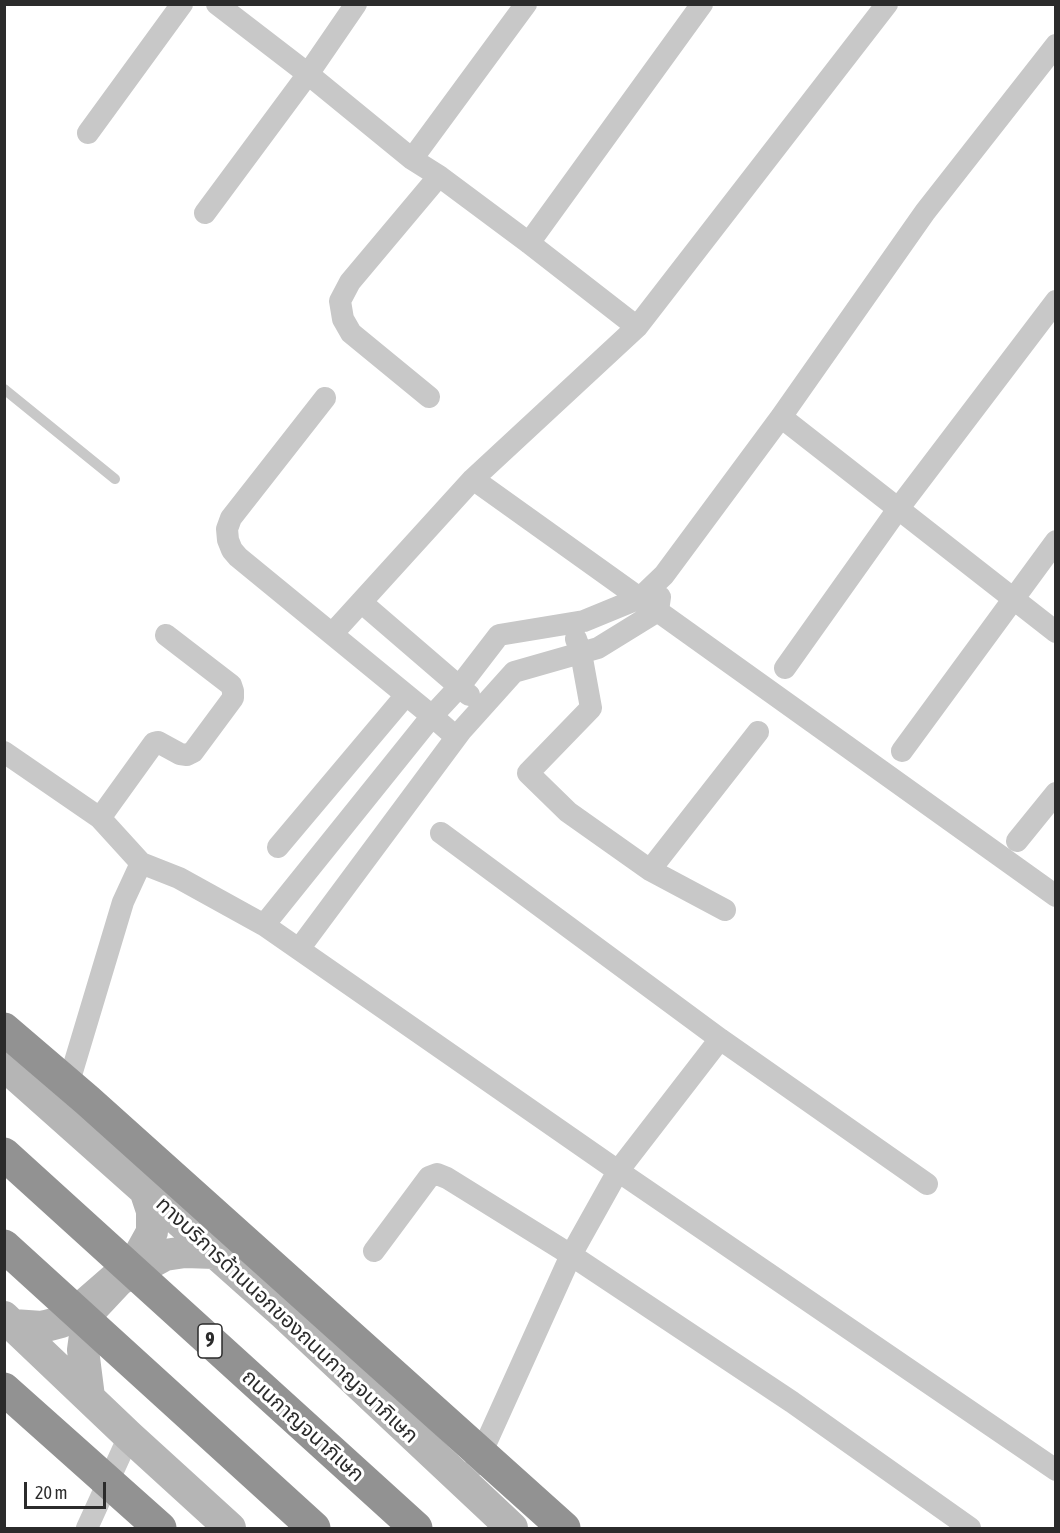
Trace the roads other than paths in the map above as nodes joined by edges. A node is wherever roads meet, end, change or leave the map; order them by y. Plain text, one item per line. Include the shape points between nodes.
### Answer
1 (182, 4) edge
2 (217, 4) edge
3 (356, 4) edge
4 (526, 4) edge
5 (702, 4) edge
6 (888, 4) edge
7 (1056, 45) edge
8 (308, 74) junction
9 (88, 133) dead end
10 (411, 159) junction
11 (439, 176) junction
12 (206, 213) dead end
13 (529, 243) junction
14 (1056, 301) edge
15 (637, 327) junction
16 (4, 389) edge
17 (429, 397) dead end
18 (325, 398) dead end
19 (781, 417) junction
20 (115, 479) dead end
21 (473, 479) junction
22 (898, 509) junction
23 (1056, 541) edge
24 (1013, 598) junction
25 (361, 602) junction
26 (649, 604) junction
27 (571, 624) junction
28 (1056, 632) edge
29 (332, 634) junction
30 (166, 635) dead end
31 (581, 653) junction
32 (785, 668) dead end
33 (459, 687) junction
34 (406, 694) junction
35 (481, 706) junction
36 (432, 716) junction
37 (758, 732) dead end
38 (456, 737) junction
39 (902, 751) dead end
40 (4, 752) edge
41 (1056, 793) edge
42 (100, 818) junction
43 (441, 833) dead end
44 (1017, 841) dead end
45 (278, 847) dead end
46 (141, 863) junction
47 (650, 870) junction
48 (1056, 896) edge
49 (725, 909) dead end
50 (264, 926) junction
51 (299, 949) junction
52 (4, 1029) edge
53 (720, 1039) junction
54 (4, 1065) edge
55 (59, 1113) junction
56 (4, 1154) edge
57 (618, 1171) junction
58 (927, 1184) dead end
59 (145, 1190) junction
60 (4, 1246) edge
61 (374, 1251) dead end
62 (215, 1252) junction
63 (571, 1255) junction
64 (9, 1321) edge
65 (4, 1389) edge
66 (89, 1397) junction
67 (129, 1436) junction
68 (1056, 1470) edge
69 (467, 1486) junction
70 (87, 1528) edge
71 (160, 1528) edge
72 (230, 1528) edge
73 (314, 1528) edge
74 (416, 1528) edge
75 (513, 1528) edge
76 (564, 1528) edge
77 (970, 1528) edge

1 - 9 street
2 - 8 street
3 - 8 street
4 - 10 street
5 - 13 street
6 - 15 street
7 - 19 street via 925,212
8 - 10 street
8 - 12 street
10 - 11 street
11 - 13 street
11 - 17 street via 350,282 340,301 343,319 351,333
13 - 15 street
14 - 22 street
15 - 21 street
16 - 20 lane
18 - 29 street via 231,518 228,540 238,557
19 - 22 street
19 - 26 street via 664,575
21 - 25 street
21 - 26 street
22 - 24 street
22 - 32 street
23 - 24 street
24 - 28 street
24 - 39 street
25 - 29 street
25 - 33 street
26 - 27 street
26 - 31 street via 598,648
26 - 48 street
27 - 31 street
27 - 33 street via 499,635
29 - 34 street
30 - 42 street via 231,685 233,698 193,752 180,754 154,743
31 - 35 street via 514,672
31 - 47 street via 591,708 528,773 568,812
33 - 35 street
33 - 36 street
34 - 36 street
34 - 45 street
35 - 38 street
36 - 38 street
36 - 50 street
37 - 47 street
38 - 51 street
40 - 42 street
41 - 44 street
42 - 46 street
43 - 53 street
46 - 50 street via 179,878
46 - 55 street via 123,902
47 - 49 street
50 - 51 street
51 - 57 street
52 - 76 highway, bridge
53 - 57 street
53 - 58 street
54 - 55 main road, ทางบริการด้านนอกของถนนกาญจนาภิเษก
55 - 59 main road, ทางบริการด้านนอกของถนนกาญจนาภิเษก
56 - 74 highway, ถนนกาญจนาภิเษก / 9, bridge
57 - 63 street
57 - 68 street
59 - 62 main road, ทางบริการด้านนอกของถนนกาญจนาภิเษก
59 - 64 main road via 152,1211 152,1232 137,1259 61,1322 42,1328
60 - 73 highway, bridge
61 - 63 street via 429,1177 437,1174
62 - 66 main road via 165,1255 119,1280 88,1313 83,1350
62 - 69 main road, ทางบริการด้านนอกของถนนกาญจนาภิเษก
63 - 69 street
63 - 77 street via 792,1402
64 - 66 main road
65 - 71 highway, bridge
66 - 67 main road
67 - 70 street
67 - 72 main road
69 - 75 main road, ทางบริการด้านนอกของถนนกาญจนาภิเษก

